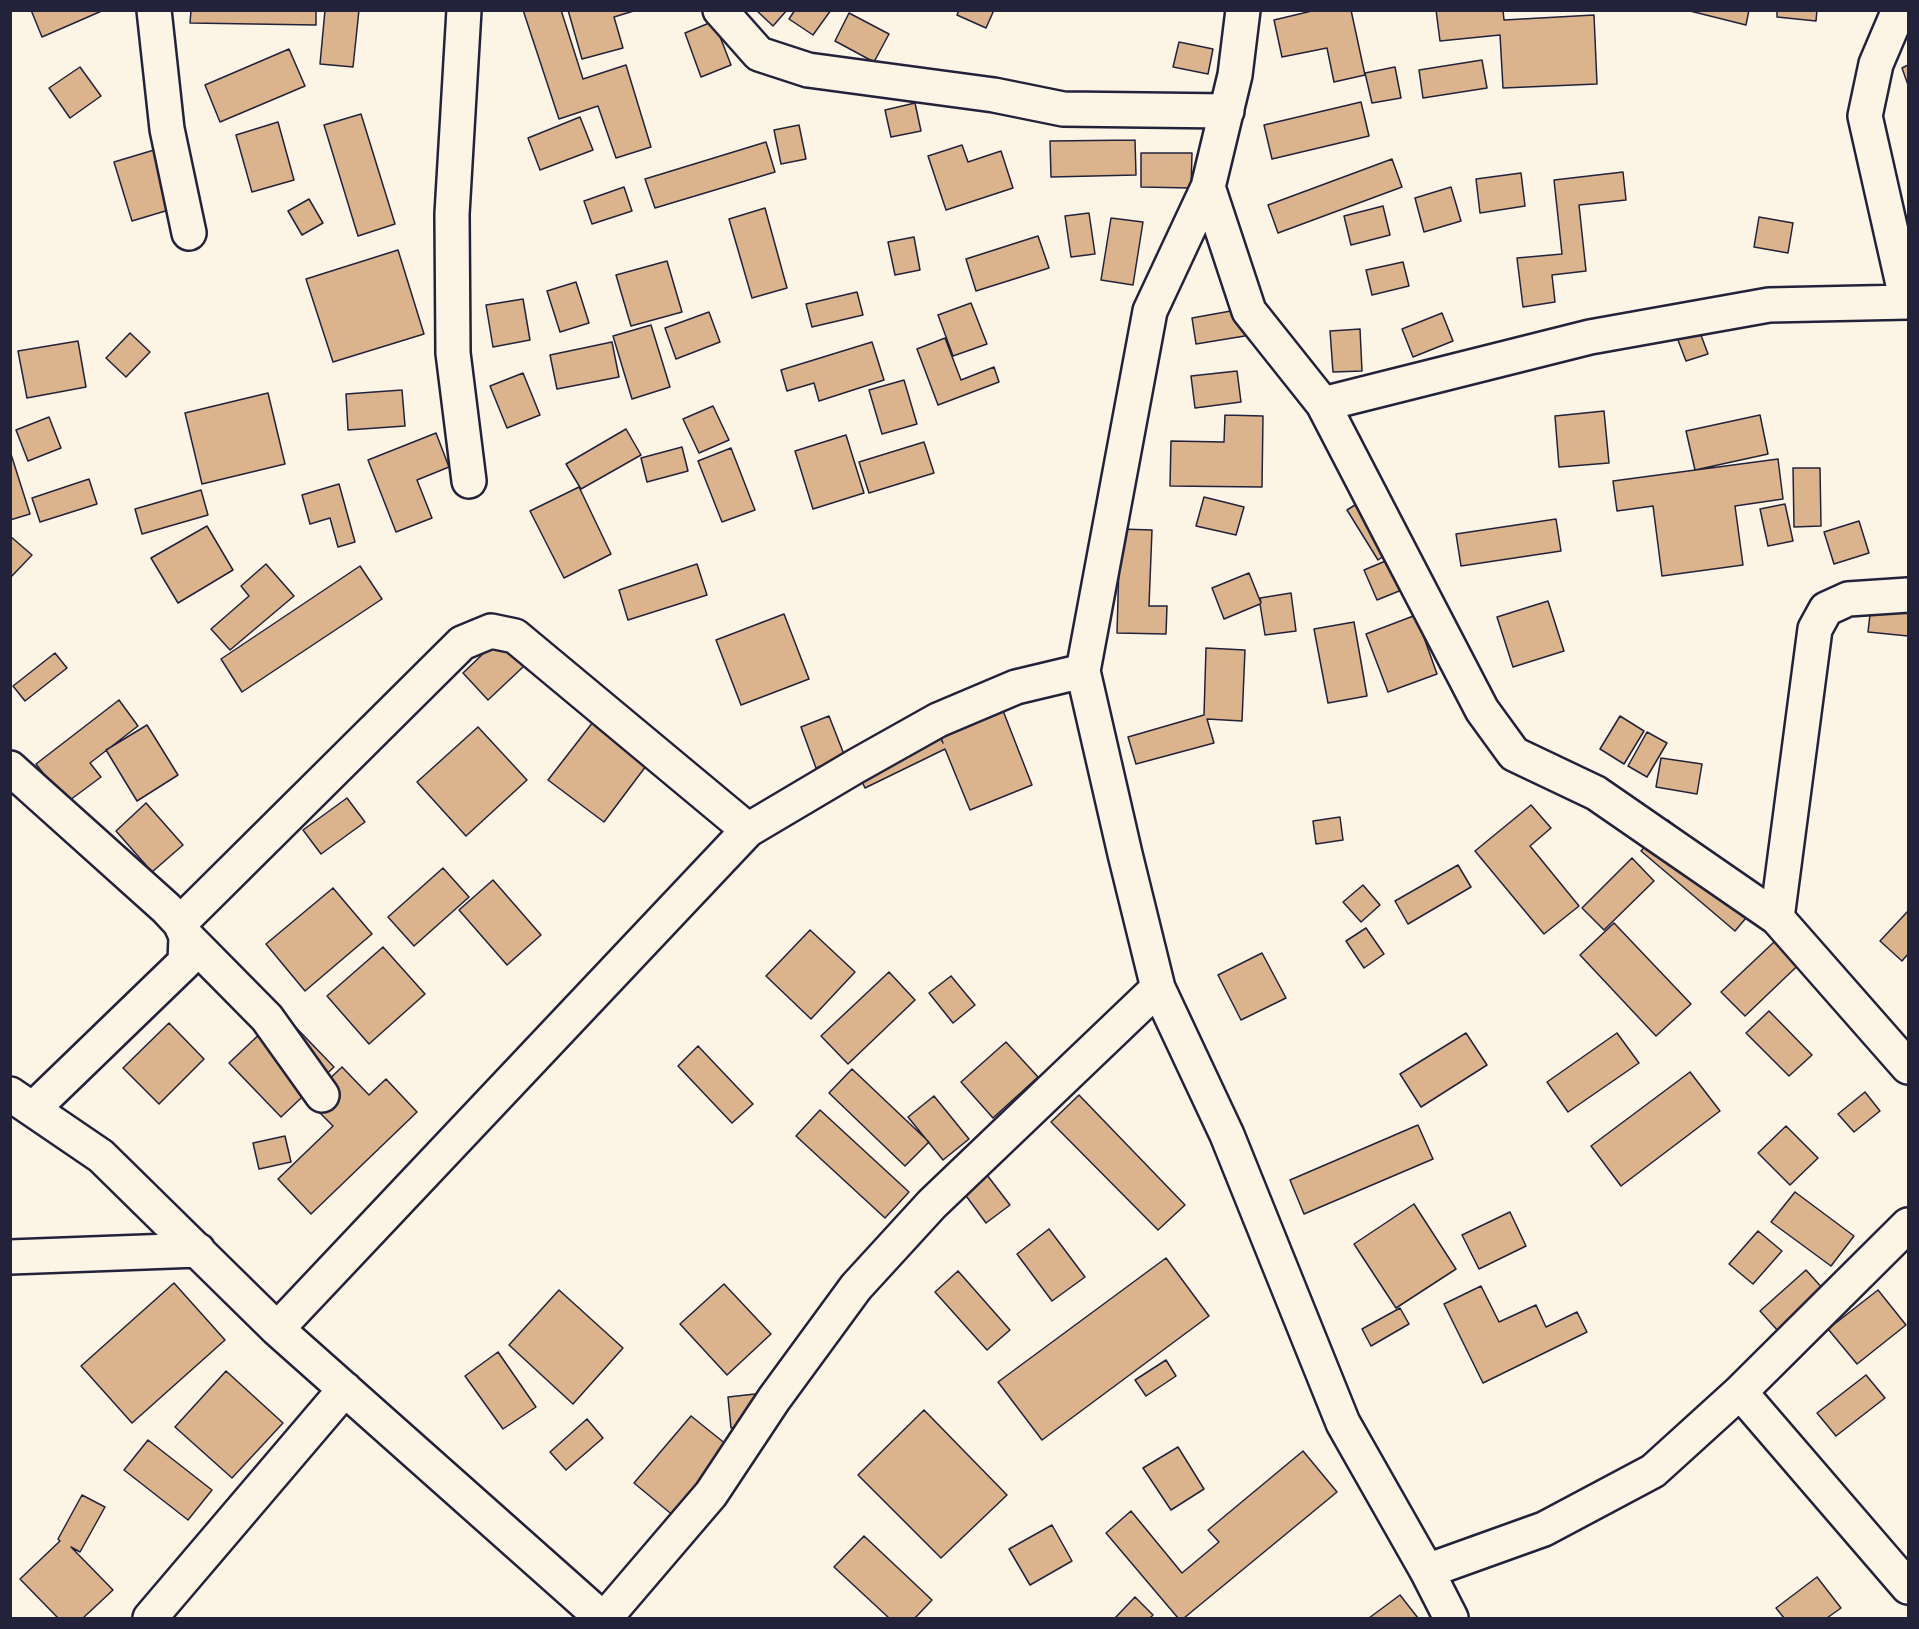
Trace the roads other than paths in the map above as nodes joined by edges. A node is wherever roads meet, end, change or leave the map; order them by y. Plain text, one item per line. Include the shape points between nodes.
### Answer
1 (154, 10) edge
2 (464, 10) edge
3 (720, 10) edge
4 (1243, 10) edge
5 (1899, 10) edge
6 (1227, 111) junction
7 (1208, 187) junction
8 (189, 232) dead end
9 (1908, 302) edge
10 (1323, 404) junction
11 (469, 480) dead end
12 (1908, 595) edge
13 (1083, 670) junction
14 (10, 768) edge
15 (748, 830) junction
16 (1777, 918) junction
17 (183, 929) junction
18 (1158, 988) junction
19 (1908, 1067) edge
20 (322, 1095) dead end
21 (22, 1102) edge
22 (1908, 1226) edge
23 (198, 1250) junction
24 (10, 1257) edge
25 (277, 1329) junction
26 (345, 1389) junction
27 (1740, 1392) junction
28 (1427, 1571) junction
29 (1908, 1587) edge
30 (150, 1618) edge
31 (604, 1618) edge
32 (1451, 1618) edge

1 - 8 street via 167,129
2 - 11 street via 452,214 453,341
3 - 6 street via 759,54 808,70 994,95 1063,109
4 - 6 street via 1236,75
5 - 9 street via 1876,64 1865,116
6 - 7 street
7 - 10 street via 1249,311
7 - 13 street via 1150,311
9 - 10 street via 1768,305 1590,337
10 - 16 street via 1482,710 1514,754 1596,793
12 - 16 street via 1848,599 1826,609 1815,629
13 - 15 street via 1016,687 938,720
13 - 18 street
14 - 17 street via 166,908
15 - 17 street via 515,636 491,631 462,643
15 - 25 street
16 - 19 street
17 - 20 street via 267,1018
17 - 21 street via 185,962
18 - 28 street via 1227,1135 1343,1423
18 - 31 street via 932,1204 856,1287 711,1494
21 - 23 street via 100,1156
22 - 27 street
23 - 24 street
23 - 25 street
25 - 26 street
26 - 30 street
26 - 31 street
27 - 28 street via 1653,1471 1544,1529
27 - 29 street
28 - 32 street

